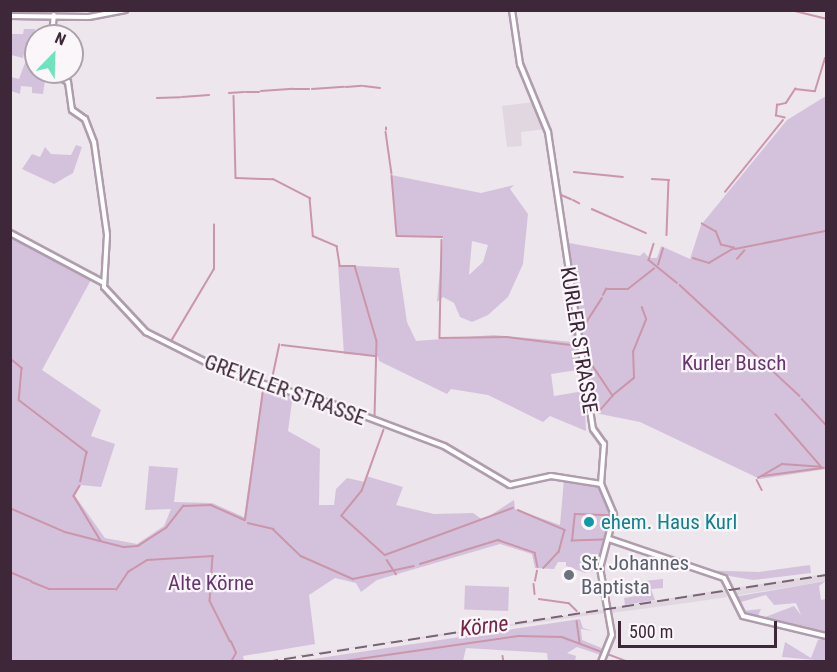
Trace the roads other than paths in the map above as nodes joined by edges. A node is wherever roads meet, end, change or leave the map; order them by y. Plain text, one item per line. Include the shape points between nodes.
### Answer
1 (125, 10) edge
2 (512, 10) edge
3 (54, 15) junction
4 (10, 16) edge
5 (53, 24) edge
6 (68, 84) edge
7 (10, 233) edge
8 (104, 283) junction
9 (601, 484) junction
10 (609, 539) junction
11 (826, 636) edge
12 (601, 662) edge

1 - 3 street via 94,17
2 - 9 street, KURLER STRASSE via 520,64 547,131 592,425 604,444
3 - 4 street
3 - 5 street
6 - 8 street via 72,110 85,119 94,142 107,235
7 - 8 street
8 - 9 street, GREVELER STRASSE via 146,332 219,370 435,442 510,485 551,476
9 - 10 street, KURLER STRASSE via 614,515
10 - 11 street via 728,581 742,616
10 - 12 street, KURLER STRASSE via 600,572 612,631 609,650

